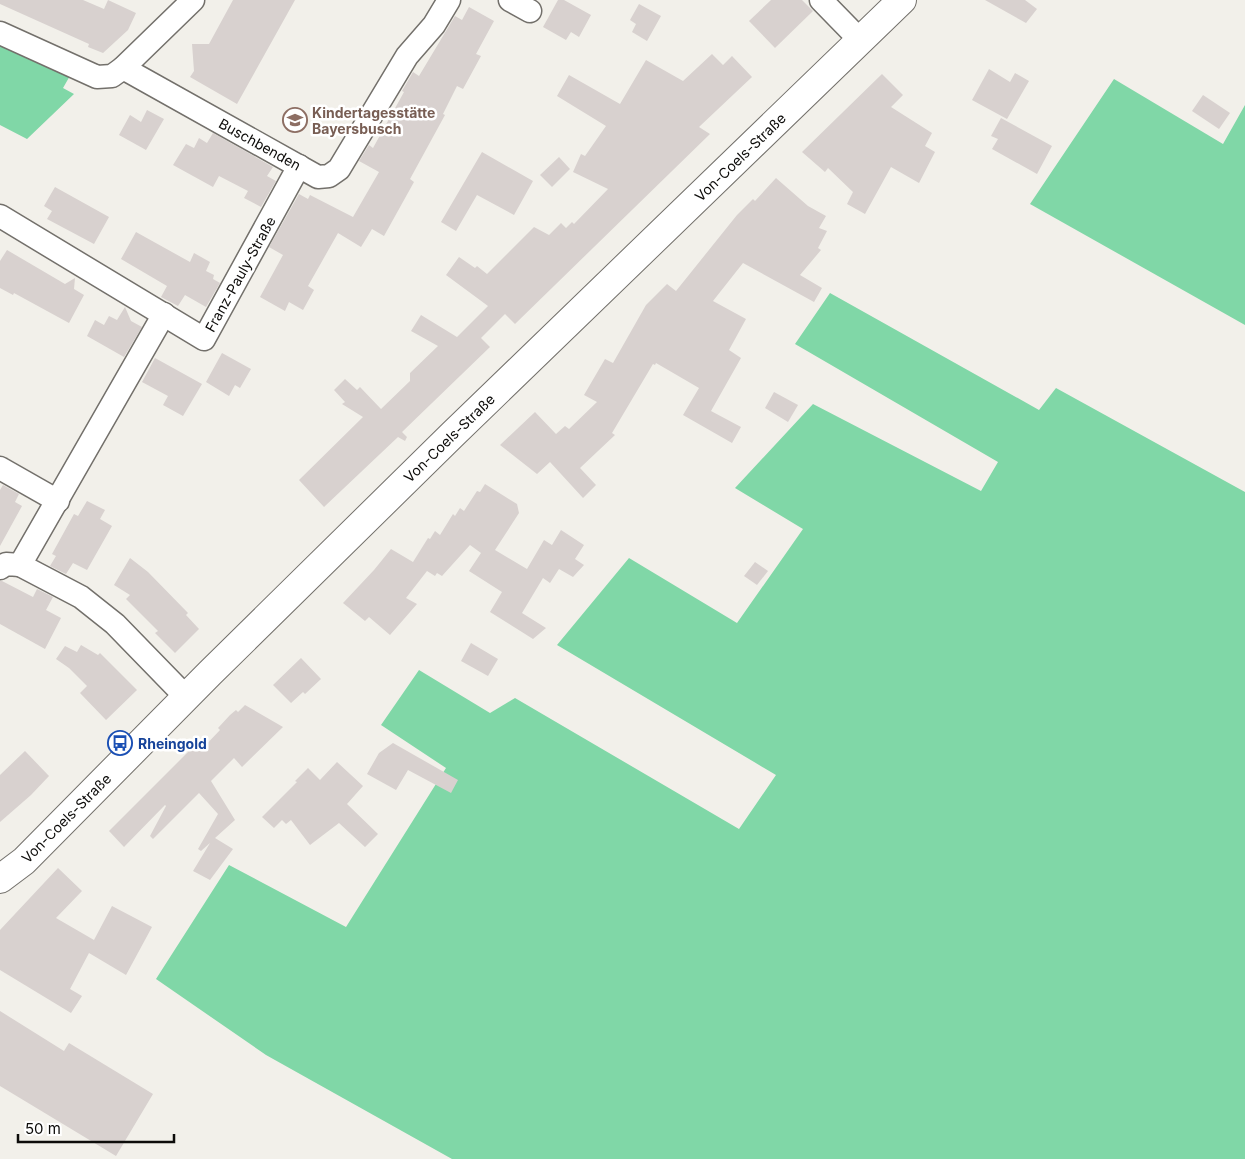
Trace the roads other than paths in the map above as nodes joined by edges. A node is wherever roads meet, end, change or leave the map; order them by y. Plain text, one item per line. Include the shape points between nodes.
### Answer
1 (193, 0) edge
2 (449, 0) edge
3 (510, 0) edge
4 (821, 0) edge
5 (902, 0) edge
6 (530, 12) dead end
7 (0, 33) edge
8 (861, 41) junction
9 (123, 68) junction
10 (299, 166) junction
11 (0, 216) edge
12 (164, 314) junction
13 (0, 468) edge
14 (58, 501) junction
15 (10, 566) edge
16 (186, 698) junction
17 (0, 879) edge

1 - 9 street
2 - 10 street, Buschbenden via 434,25 407,56 339,169 329,176 318,177
3 - 6 street
4 - 8 street
5 - 8 main road, Von-Coels-Straße
7 - 9 street via 97,77 112,76
8 - 16 main road, Von-Coels-Straße
9 - 10 street, Buschbenden
10 - 12 street, Franz-Pauly-Straße via 204,339
11 - 12 street, Franz-Pauly-Straße
12 - 14 street
13 - 14 street
14 - 15 street
15 - 16 street via 81,598 115,624
16 - 17 main road, Von-Coels-Straße via 24,862

